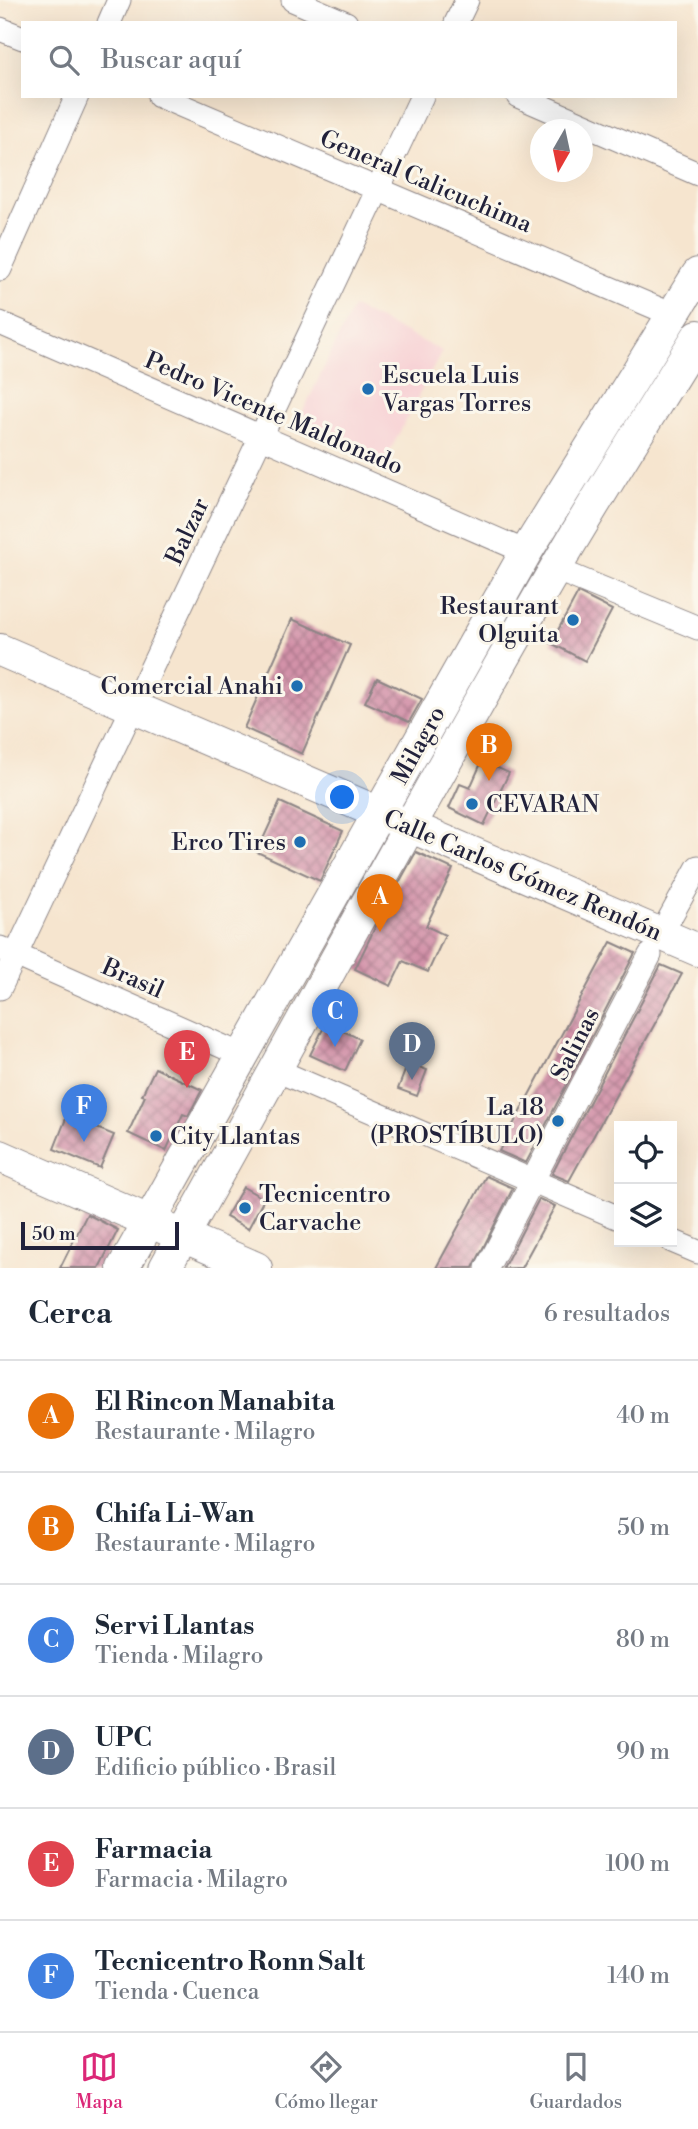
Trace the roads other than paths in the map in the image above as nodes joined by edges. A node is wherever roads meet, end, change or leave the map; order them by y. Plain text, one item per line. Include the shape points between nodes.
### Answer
1 (119, 0) edge
2 (293, 0) edge
3 (467, 0) edge
4 (110, 21) edge
5 (341, 21) edge
6 (457, 21) edge
7 (0, 29) edge
8 (21, 37) edge
9 (76, 98) edge
10 (164, 98) edge
11 (421, 98) edge
12 (523, 98) edge
13 (698, 174) edge
14 (377, 189) junction
15 (0, 269) edge
16 (698, 274) edge
17 (673, 314) junction
18 (0, 323) edge
19 (698, 336) edge
20 (261, 436) junction
21 (526, 552) junction
22 (555, 569) junction
23 (698, 628) edge
24 (0, 650) edge
25 (132, 708) junction
26 (379, 813) junction
27 (409, 826) junction
28 (698, 866) edge
29 (656, 944) junction
30 (698, 950) edge
31 (8, 952) edge
32 (0, 988) edge
33 (244, 1056) junction
34 (276, 1070) junction
35 (0, 1156) edge
36 (534, 1181) junction
37 (614, 1216) edge
38 (149, 1222) junction
39 (183, 1236) junction
40 (677, 1243) edge
41 (698, 1252) edge
42 (123, 1268) edge
43 (166, 1268) edge
44 (256, 1268) edge
45 (487, 1268) edge

1 - 4 street
2 - 5 street
3 - 6 street
7 - 8 street
9 - 15 street
10 - 14 street, General Calicuchima
11 - 14 street, Balzar
12 - 13 street
14 - 17 street, General Calicuchima
14 - 20 street, Balzar
16 - 17 main road, Milagro
17 - 21 main road, Milagro
18 - 20 street, Pedro Vicente Maldonado
19 - 22 main road, Milagro
20 - 21 street, Pedro Vicente Maldonado
20 - 25 street, Balzar
21 - 26 main road, Milagro
22 - 23 street
22 - 27 main road, Milagro
24 - 25 main road, Calle Carlos Gómez Rendón
25 - 26 main road, Calle Carlos Gómez Rendón
25 - 31 street, Balzar
26 - 27 main road, Calle Carlos Gómez Rendón
26 - 33 main road, Milagro
27 - 29 main road, Calle Carlos Gómez Rendón
27 - 34 main road, Milagro
28 - 29 street, Salinas
29 - 30 main road, Calle Carlos Gómez Rendón
29 - 36 street, Salinas
31 - 32 street, Balzar
31 - 33 street, Brasil
33 - 38 main road, Milagro
34 - 36 street
34 - 39 main road, Milagro
35 - 38 main road
36 - 37 street
36 - 45 street, Salinas
38 - 39 main road
38 - 42 main road, Milagro
39 - 43 main road, Milagro
39 - 44 main road
40 - 41 street

